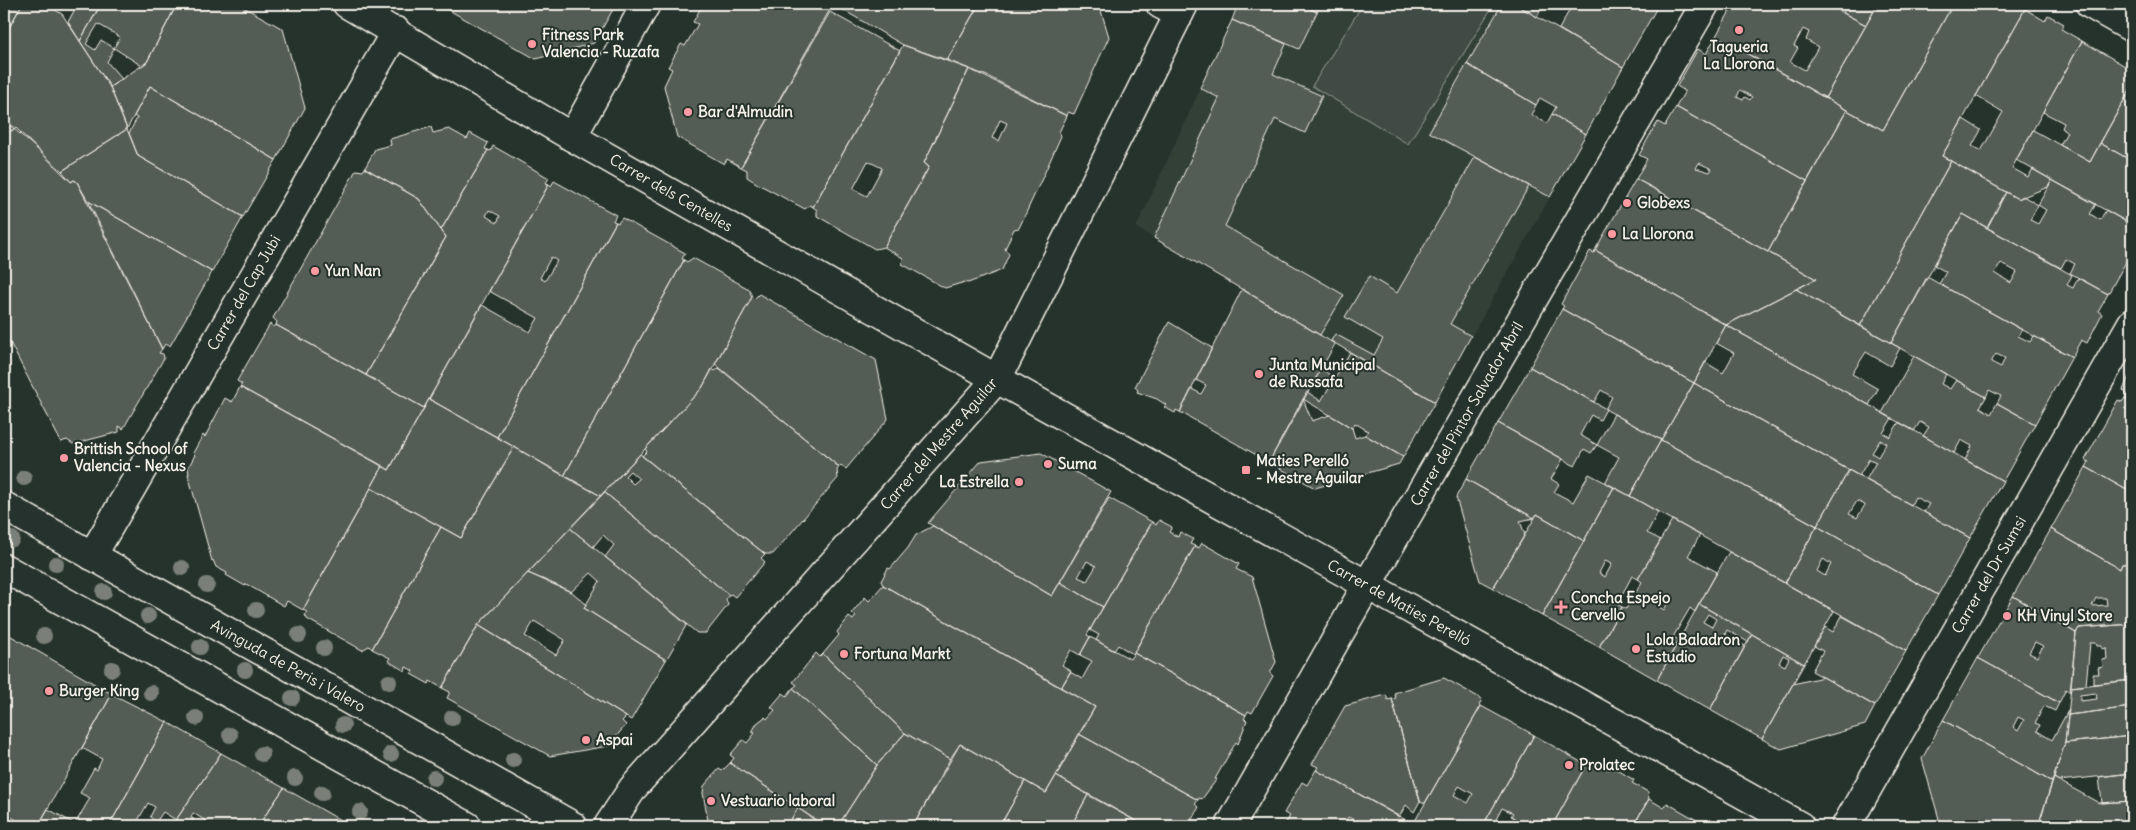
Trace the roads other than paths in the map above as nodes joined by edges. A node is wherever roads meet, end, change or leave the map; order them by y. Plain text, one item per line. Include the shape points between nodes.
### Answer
1 (347, 4) edge
2 (646, 4) edge
3 (1705, 4) edge
4 (2090, 4) edge
5 (1174, 7) edge
6 (2132, 28) edge
7 (396, 31) junction
8 (572, 137) junction
9 (2132, 323) edge
10 (997, 379) junction
11 (4, 506) edge
12 (92, 556) junction
13 (4, 568) edge
14 (1367, 585) junction
15 (467, 826) edge
16 (573, 826) edge
17 (608, 826) edge
18 (1230, 826) edge
19 (1800, 826) edge
20 (1846, 826) edge

1 - 7 street, Carrer dels Centelles
2 - 8 street
3 - 14 street, Carrer del Pintor Salvador Abril
4 - 6 street
5 - 10 street, Carrer del Mestre Aguilar
7 - 8 street, Carrer dels Centelles
7 - 12 street, Carrer del Cap Jubi
8 - 10 street, Carrer dels Centelles
9 - 20 street, Carrer del Dr Sumsi
10 - 14 street, Carrer de Maties Perelló
10 - 17 street, Carrer del Mestre Aguilar via 633,788
11 - 12 street, Avinguda de Peris i Valero
12 - 16 street, Avinguda de Peris i Valero
13 - 15 street
14 - 18 street, Carrer del Pintor Salvador Abril
14 - 19 street, Carrer de Maties Perelló

